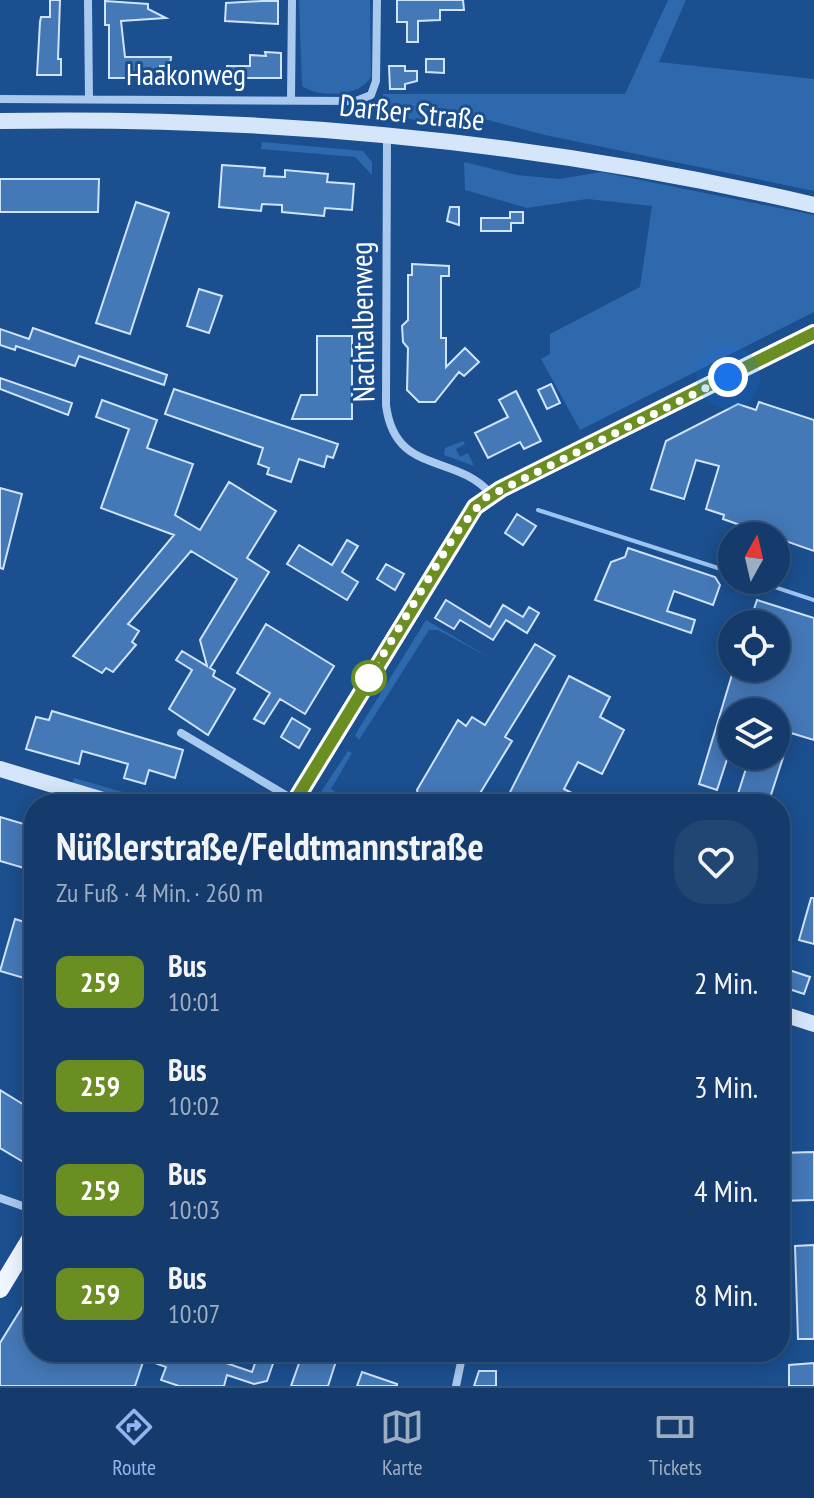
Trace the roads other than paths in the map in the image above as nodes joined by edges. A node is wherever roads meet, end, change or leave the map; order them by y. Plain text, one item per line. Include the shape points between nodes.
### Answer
1 (88, 0) edge
2 (292, 0) edge
3 (377, 0) edge
4 (291, 98) junction
5 (0, 99) edge
6 (89, 99) junction
7 (0, 121) edge
8 (387, 138) junction
9 (814, 205) edge
10 (814, 333) edge
11 (496, 492) junction
12 (181, 733) dead end
13 (0, 769) edge
14 (83, 794) edge
15 (281, 794) edge
16 (299, 794) edge
17 (790, 1016) edge
18 (814, 1024) edge
19 (0, 1198) edge
20 (24, 1206) edge
21 (24, 1249) edge
22 (0, 1289) edge
23 (461, 1362) edge
24 (456, 1386) edge

1 - 6 street
2 - 4 street
3 - 4 street, Haakonweg via 376,81 371,95 356,101
4 - 6 street, Haakonweg
5 - 6 street, Haakonweg
7 - 8 main road, Darßer Straße via 146,121
8 - 9 main road, Darßer Straße via 621,165
8 - 11 street, Nachtalbenweg via 390,425 404,449
10 - 11 main road
11 - 16 main road via 475,507 456,533
12 - 15 street
13 - 14 main road
17 - 18 main road
19 - 20 street
21 - 22 main road
23 - 24 street

